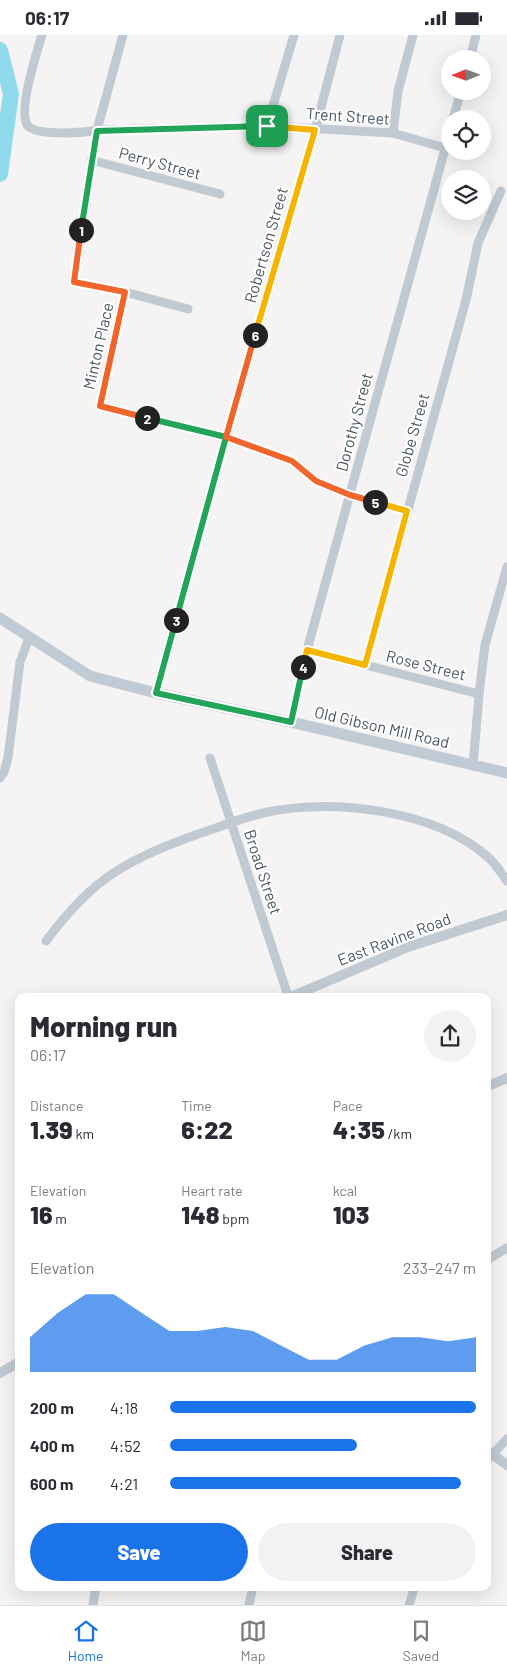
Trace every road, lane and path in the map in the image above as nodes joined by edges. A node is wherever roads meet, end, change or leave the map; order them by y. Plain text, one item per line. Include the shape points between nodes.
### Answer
1 (42, 35) edge
2 (122, 35) edge
3 (294, 35) edge
4 (340, 35) edge
5 (413, 35) edge
6 (476, 35) edge
7 (472, 50) edge
8 (267, 126) junction
9 (315, 130) junction
10 (97, 131) junction
11 (393, 133) junction
12 (441, 147) edge
13 (91, 160) junction
14 (442, 160) edge
15 (501, 191) dead end
16 (220, 194) dead end
17 (125, 292) junction
18 (188, 309) dead end
19 (226, 437) junction
20 (350, 495) junction
21 (407, 511) junction
22 (507, 567) edge
23 (0, 618) edge
24 (29, 638) junction
25 (307, 650) junction
26 (365, 665) junction
27 (156, 693) junction
28 (479, 694) junction
29 (291, 722) junction
30 (210, 758) dead end
31 (473, 766) junction
32 (507, 773) edge
33 (0, 778) edge
34 (231, 823) junction
35 (507, 881) edge
36 (507, 915) edge
37 (46, 941) dead end
38 (287, 993) edge
39 (300, 993) edge
40 (507, 1078) edge
41 (491, 1085) edge
42 (507, 1248) edge
43 (491, 1257) edge
44 (15, 1365) edge
45 (0, 1373) edge
46 (507, 1439) edge
47 (491, 1453) edge
48 (491, 1456) edge
49 (507, 1465) edge
50 (95, 1591) edge
51 (252, 1591) edge
52 (413, 1591) edge
53 (93, 1605) edge
54 (249, 1605) edge
55 (409, 1605) edge

1 - 10 street, Trent Street via 27,93 25,110 28,126 45,132
2 - 10 street
3 - 8 street
4 - 9 street, Robertson Street
5 - 11 street via 398,91
6 - 7 street
8 - 9 street, Trent Street
8 - 10 street, Trent Street
9 - 11 street, Trent Street
9 - 19 street, Robertson Street
10 - 13 street
11 - 12 street, Trent Street
13 - 16 street, Perry Street
13 - 17 street via 74,282
14 - 20 street, Dorothy Street
15 - 21 street, Globe Street via 478,243 466,299
17 - 18 street
17 - 19 street, Minton Place via 100,406
19 - 20 street via 292,461 316,481
19 - 27 street, Robertson Street
20 - 21 street
20 - 25 street, Dorothy Street
21 - 26 street, Globe Street
22 - 28 street via 485,645
23 - 24 main road, Old Gibson Mill Road
24 - 27 main road, Old Gibson Mill Road via 90,676
24 - 33 street via 20,662 8,758
25 - 26 street, Rose Street
25 - 29 street, Dorothy Street
26 - 28 street, Rose Street
27 - 29 main road, Old Gibson Mill Road
28 - 31 street
29 - 31 main road, Old Gibson Mill Road
30 - 34 street, Broad Street
31 - 32 main road, Old Gibson Mill Road
34 - 35 street via 264,813 315,807 365,807 434,826 462,839 488,857
34 - 37 street via 140,857 110,875 77,905
34 - 38 street, Broad Street
36 - 39 street, East Ravine Road via 408,947
40 - 41 street
42 - 43 street
44 - 45 street
46 - 47 street
48 - 49 street
50 - 53 street
51 - 54 street
52 - 55 street

